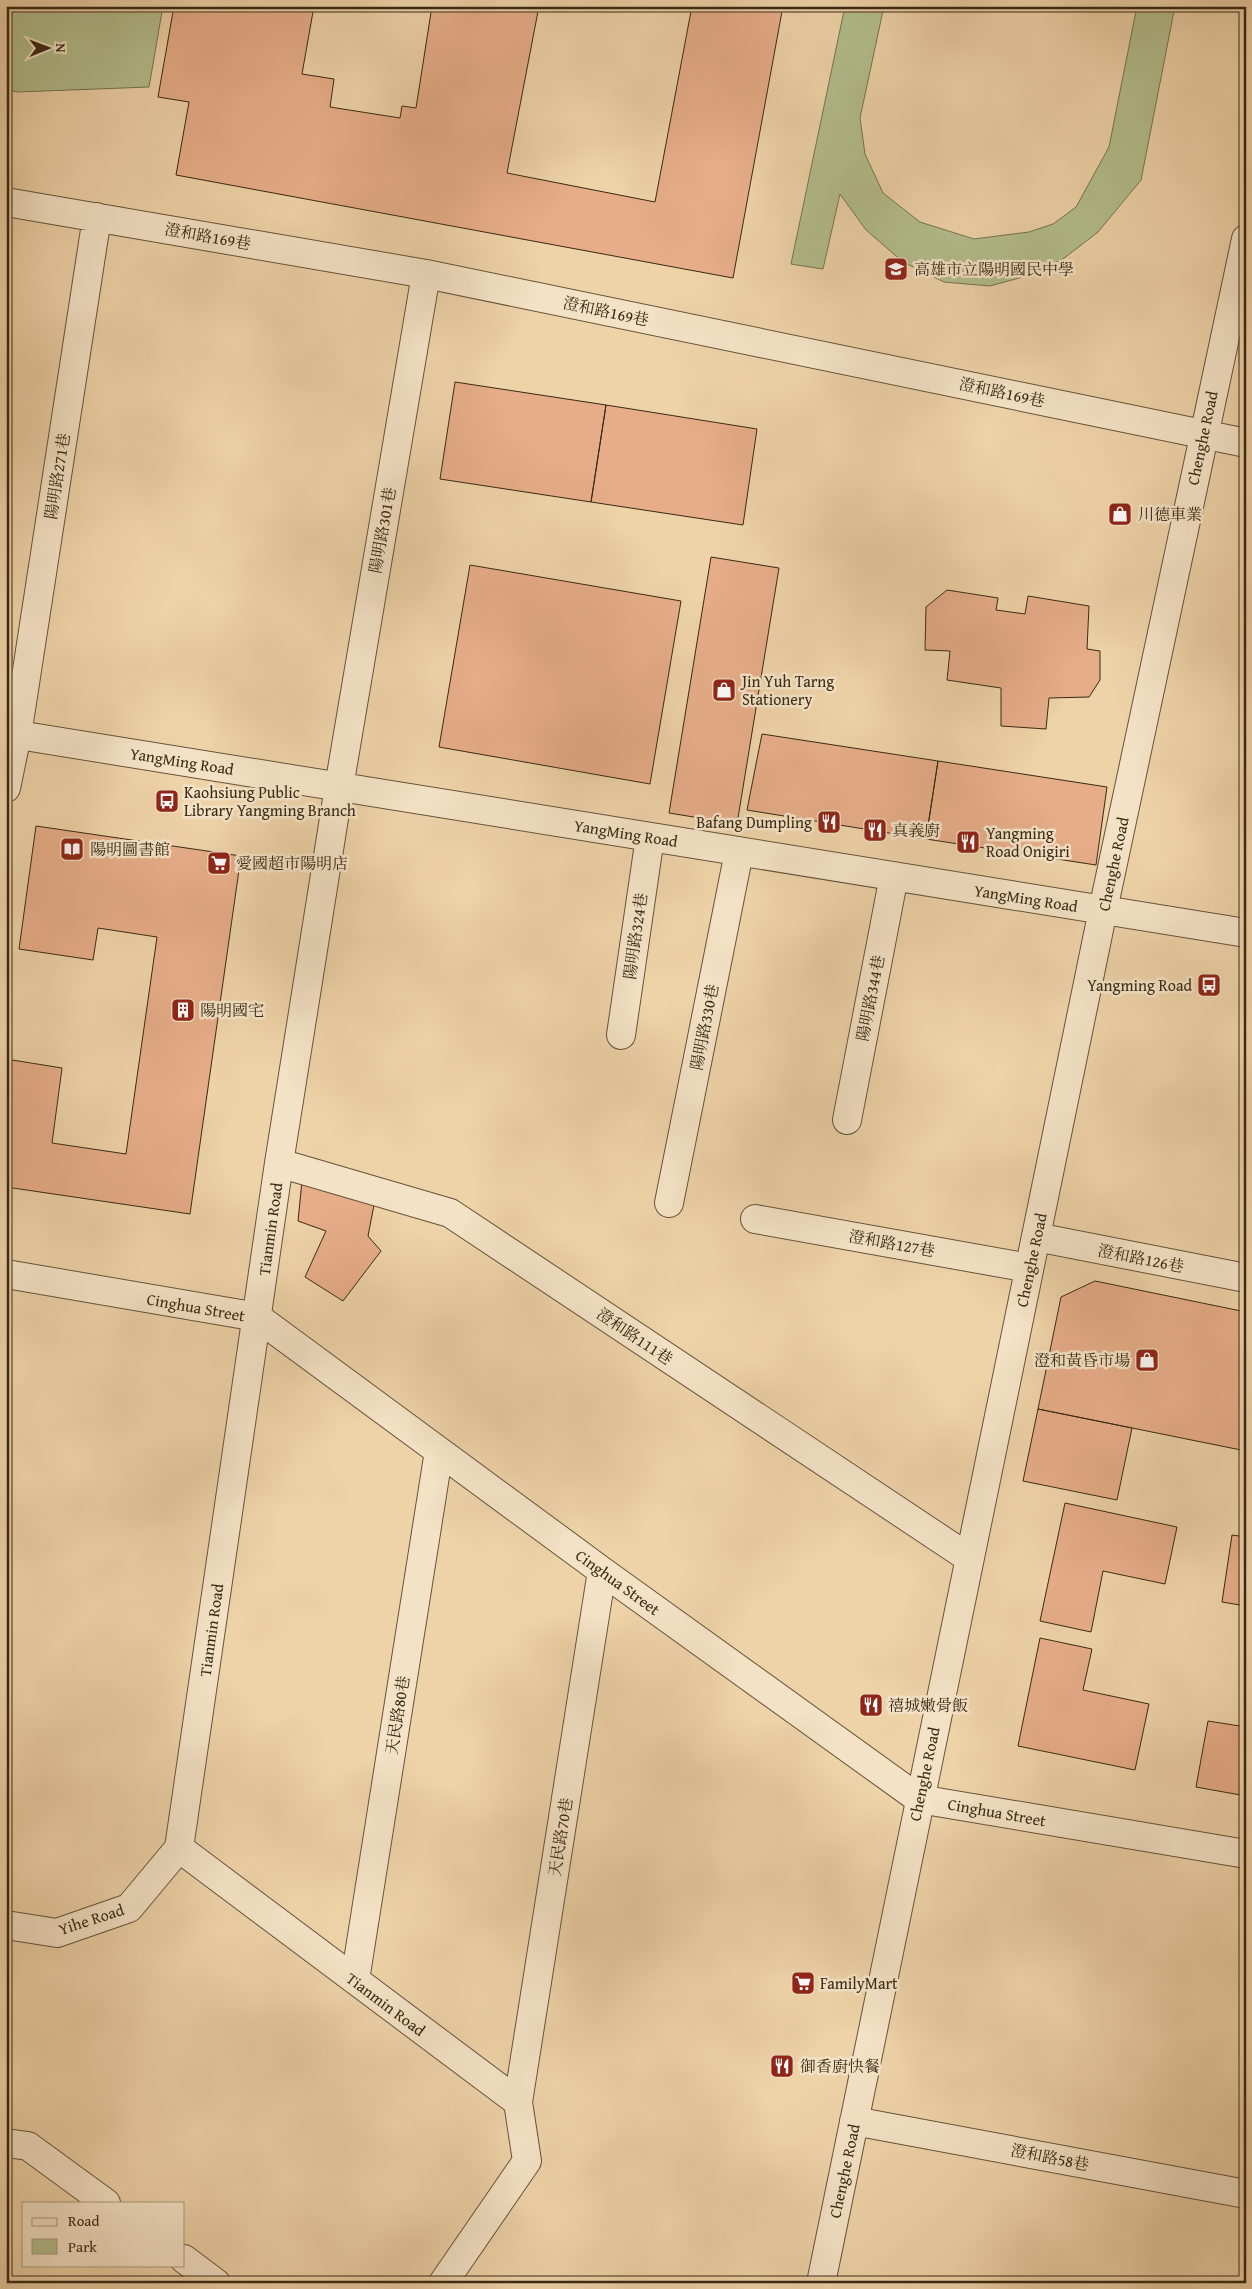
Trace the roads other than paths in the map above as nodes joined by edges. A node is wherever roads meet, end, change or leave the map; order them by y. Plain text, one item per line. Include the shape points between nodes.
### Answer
1 (6, 202) edge
2 (97, 218) junction
3 (1246, 239) edge
4 (426, 274) junction
5 (1203, 434) junction
6 (1246, 442) edge
7 (12, 734) edge
8 (339, 787) junction
9 (6, 788) edge
10 (650, 837) junction
11 (740, 852) junction
12 (894, 876) junction
13 (1103, 910) junction
14 (1246, 933) edge
15 (621, 1036) dead end
16 (847, 1120) dead end
17 (279, 1163) junction
18 (669, 1203) dead end
19 (755, 1219) dead end
20 (1036, 1237) junction
21 (1029, 1268) junction
22 (6, 1274) edge
23 (1246, 1278) edge
24 (257, 1317) junction
25 (438, 1451) junction
26 (969, 1558) junction
27 (602, 1571) junction
28 (919, 1799) junction
29 (179, 1848) junction
30 (1246, 1854) edge
31 (6, 1925) edge
32 (355, 1980) junction
33 (518, 2102) junction
34 (854, 2121) junction
35 (6, 2142) edge
36 (1246, 2194) edge
37 (105, 2202) edge
38 (185, 2260) edge
39 (216, 2283) edge
40 (443, 2283) edge
41 (821, 2283) edge

1 - 2 street, 澄和路169巷
2 - 4 street, 澄和路169巷
2 - 7 street, 陽明路271巷
3 - 5 street, Chenghe Road
4 - 5 street, 澄和路169巷
4 - 8 street, 陽明路301巷
5 - 6 street, 澄和路169巷
5 - 13 street, Chenghe Road
7 - 8 street, YangMing Road
7 - 9 street, 陽明路271巷
8 - 10 street, YangMing Road
8 - 17 street, Tianmin Road
10 - 11 street, YangMing Road
10 - 15 street, 陽明路324巷
11 - 12 street, YangMing Road
11 - 18 street, 陽明路330巷
12 - 13 street, YangMing Road
12 - 16 street, 陽明路344巷
13 - 14 street, YangMing Road
13 - 20 street, Chenghe Road
17 - 24 street, Tianmin Road
17 - 26 street, 澄和路111巷 via 450,1212
19 - 21 street, 澄和路127巷
20 - 21 street, Chenghe Road
20 - 23 street, 澄和路126巷
21 - 26 street, Chenghe Road
22 - 24 street, Cinghua Street
24 - 25 street, Cinghua Street
24 - 29 street, Tianmin Road
25 - 27 street, Cinghua Street
25 - 32 street, 天民路80巷
26 - 28 street, Chenghe Road
27 - 28 street, Cinghua Street
27 - 33 street, 天民路70巷
28 - 30 street, Cinghua Street
28 - 34 street, Chenghe Road
29 - 31 street, Yihe Road via 129,1908 57,1933
29 - 32 street, Tianmin Road
32 - 33 street, Tianmin Road
33 - 40 street via 527,2161
34 - 36 street, 澄和路58巷
34 - 41 street, Chenghe Road
35 - 37 street via 28,2146
38 - 39 street

